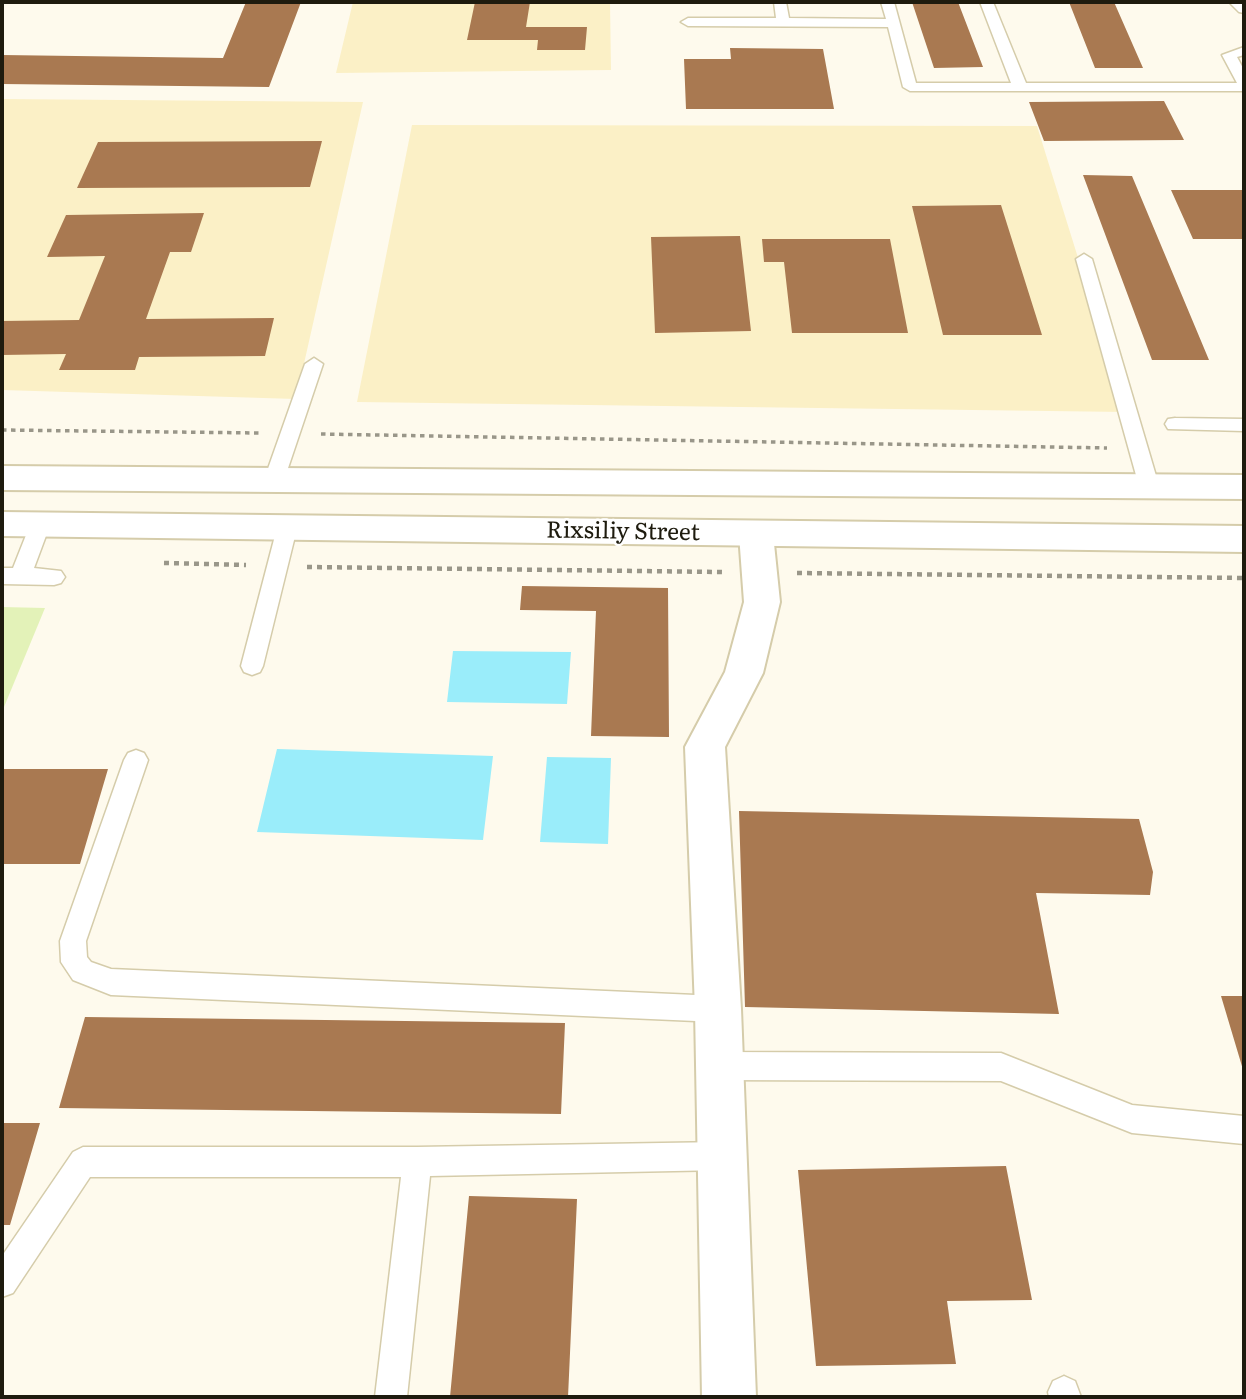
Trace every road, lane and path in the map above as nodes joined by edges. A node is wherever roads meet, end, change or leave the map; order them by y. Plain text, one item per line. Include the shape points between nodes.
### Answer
1 (780, 2) edge
2 (888, 2) edge
3 (987, 2) edge
4 (1236, 2) edge
5 (1244, 9) edge
6 (688, 22) dead end
7 (783, 22) junction
8 (894, 23) junction
9 (1244, 51) edge
10 (1244, 85) edge
11 (1020, 87) junction
12 (1084, 259) dead end
13 (314, 364) dead end
14 (1175, 424) dead end
15 (1244, 425) edge
16 (2, 430) edge
17 (288, 433) junction
18 (1137, 449) junction
19 (2, 478) edge
20 (274, 480) junction
21 (596, 482) junction
22 (1149, 486) junction
23 (1244, 487) edge
24 (2, 524) edge
25 (40, 525) junction
26 (287, 528) junction
27 (595, 531) junction
28 (1244, 539) edge
29 (758, 553) junction
30 (153, 562) dead end
31 (277, 566) junction
32 (11, 576) edge
33 (54, 577) dead end
34 (1244, 578) edge
35 (252, 666) dead end
36 (136, 760) dead end
37 (718, 1009) junction
38 (720, 1066) junction
39 (1244, 1130) edge
40 (723, 1156) junction
41 (417, 1162) junction
42 (2, 1279) edge
43 (391, 1397) edge
44 (729, 1397) edge

1 - 7 lane
2 - 8 lane
3 - 11 lane
4 - 5 lane
6 - 7 lane
7 - 8 lane
8 - 11 lane via 910,87
9 - 10 lane via 1229,55
10 - 11 lane
12 - 18 lane
13 - 17 lane
14 - 15 lane
16 - 17 path
17 - 18 path
17 - 20 lane
18 - 22 lane
19 - 20 main road
20 - 21 main road
21 - 22 main road
21 - 27 main road via 581,493 574,507 580,522
22 - 23 main road
24 - 25 main road, Rixsiliy Street
25 - 26 main road, Rixsiliy Street
25 - 32 lane
26 - 27 main road, Rixsiliy Street
26 - 31 lane
27 - 29 main road, Rixsiliy Street
28 - 29 main road, Rixsiliy Street
29 - 31 path
29 - 34 path
29 - 37 main road via 761,602 744,673 705,747
30 - 31 path
31 - 35 lane
32 - 33 lane
36 - 37 lane via 73,941 74,962 82,971 111,982
37 - 38 main road
38 - 39 lane via 1001,1068 1132,1119
38 - 40 main road
40 - 41 lane
40 - 44 main road
41 - 42 lane via 83,1162
41 - 43 lane

